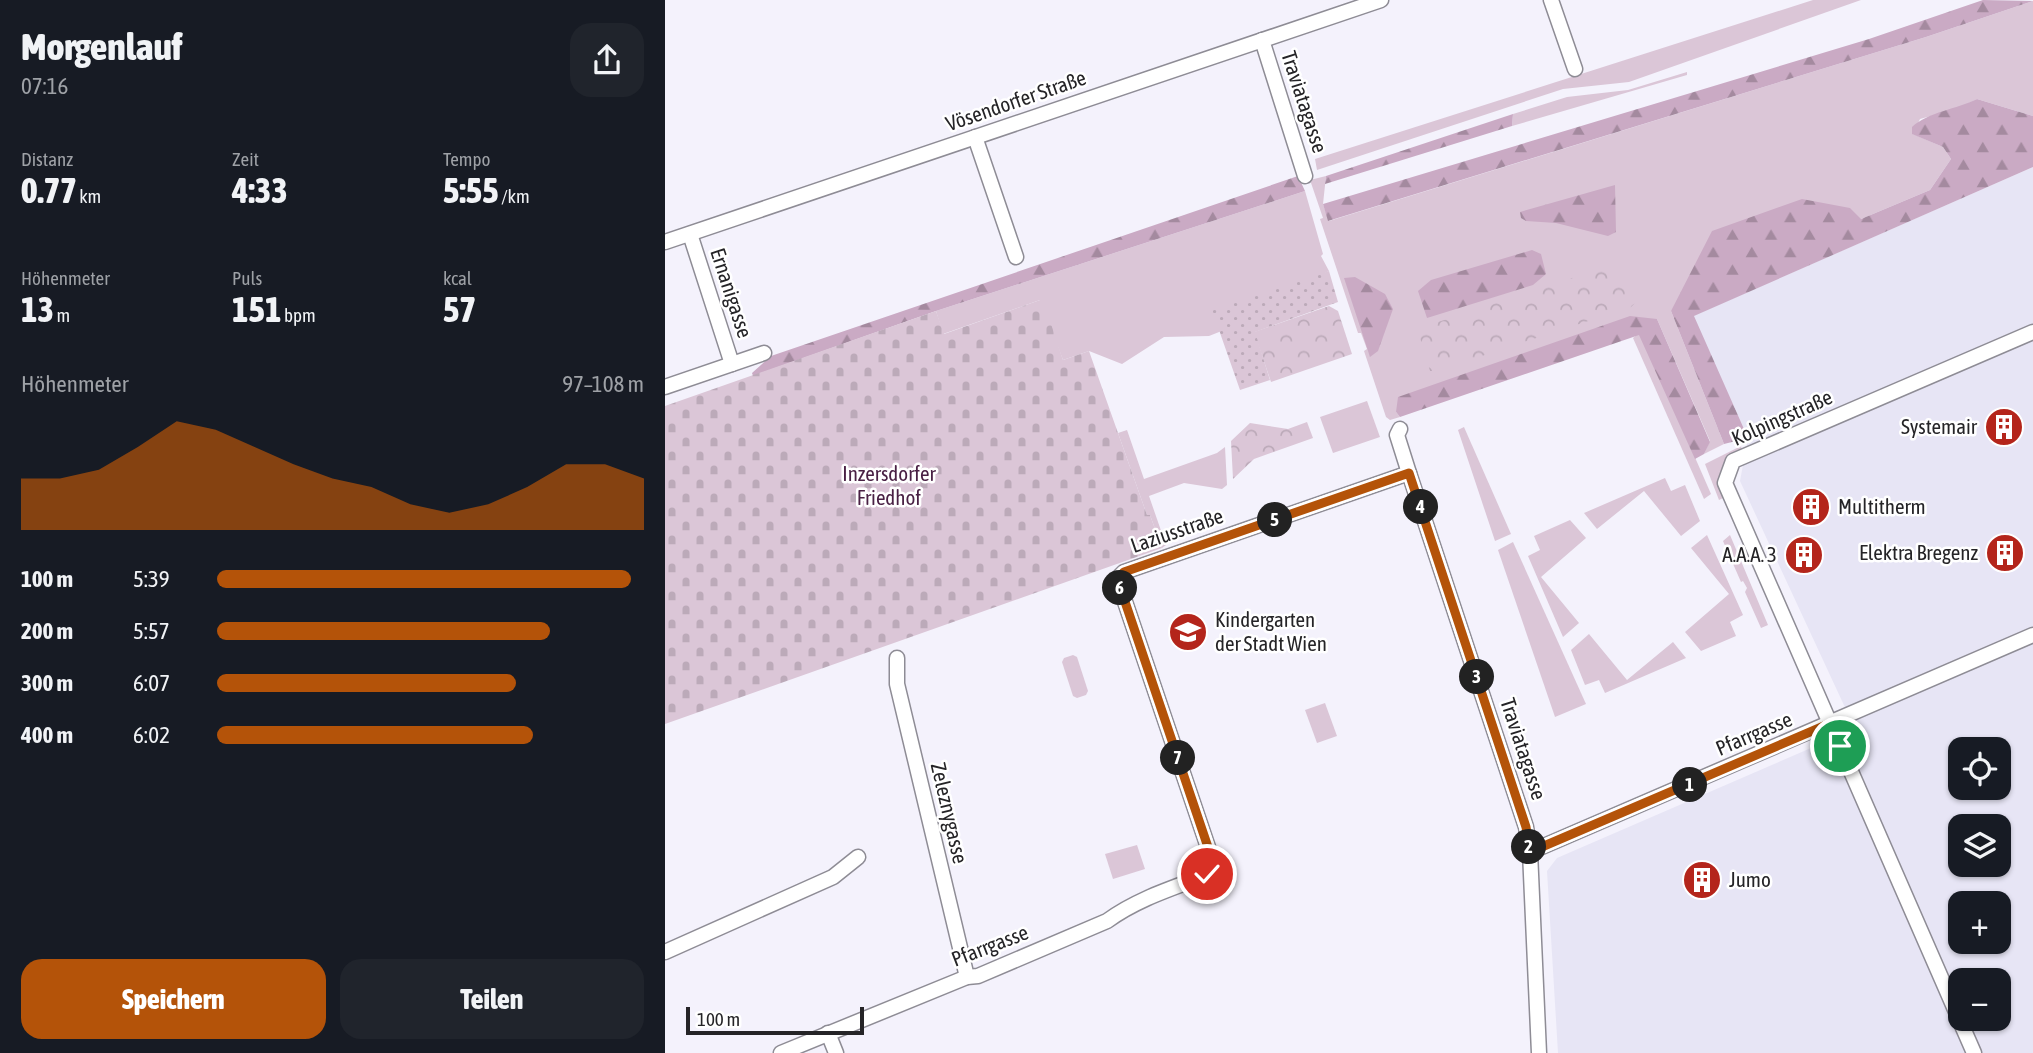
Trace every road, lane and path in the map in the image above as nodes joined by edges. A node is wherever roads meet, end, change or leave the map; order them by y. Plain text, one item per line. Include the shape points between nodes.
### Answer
1 (1381, 0) edge
2 (1551, 0) edge
3 (1262, 40) junction
4 (1575, 69) dead end
5 (975, 137) junction
6 (1305, 176) dead end
7 (690, 234) junction
8 (665, 242) edge
9 (1016, 257) dead end
10 (2033, 332) edge
11 (764, 353) dead end
12 (733, 364) junction
13 (665, 387) edge
14 (1401, 429) dead end
15 (1409, 473) junction
16 (2033, 635) edge
17 (897, 658) dead end
18 (1831, 723) junction
19 (1530, 852) junction
20 (858, 857) dead end
21 (1211, 871) joint
22 (665, 952) edge
23 (967, 977) junction
24 (828, 1033) junction
25 (781, 1053) edge
26 (836, 1053) edge
27 (1539, 1053) edge
28 (1974, 1053) edge

1 - 3 street, Vösendorfer Straße
2 - 4 street
3 - 5 street, Vösendorfer Straße
3 - 6 street, Traviatagasse
5 - 7 street, Vösendorfer Straße
5 - 9 street
7 - 8 street, Vösendorfer Straße
7 - 12 street, Ernanigasse
10 - 18 street, Kolpingstraße via 1733,461 1725,483
11 - 12 street
12 - 13 street
14 - 15 street, Traviatagasse via 1397,435
15 - 19 street, Traviatagasse via 1523,816
15 - 21 street, Laziusstraße via 1119,577 1212,859
16 - 18 street, Pfarrgasse
17 - 23 street, Zeleznygasse via 898,684
18 - 19 street, Pfarrgasse
18 - 28 street, Kolpingstraße
19 - 27 street, Traviatagasse
20 - 22 street via 833,877
21 - 23 street, Pfarrgasse via 1107,921
23 - 24 street, Pfarrgasse
24 - 25 street, Pfarrgasse
24 - 26 street

